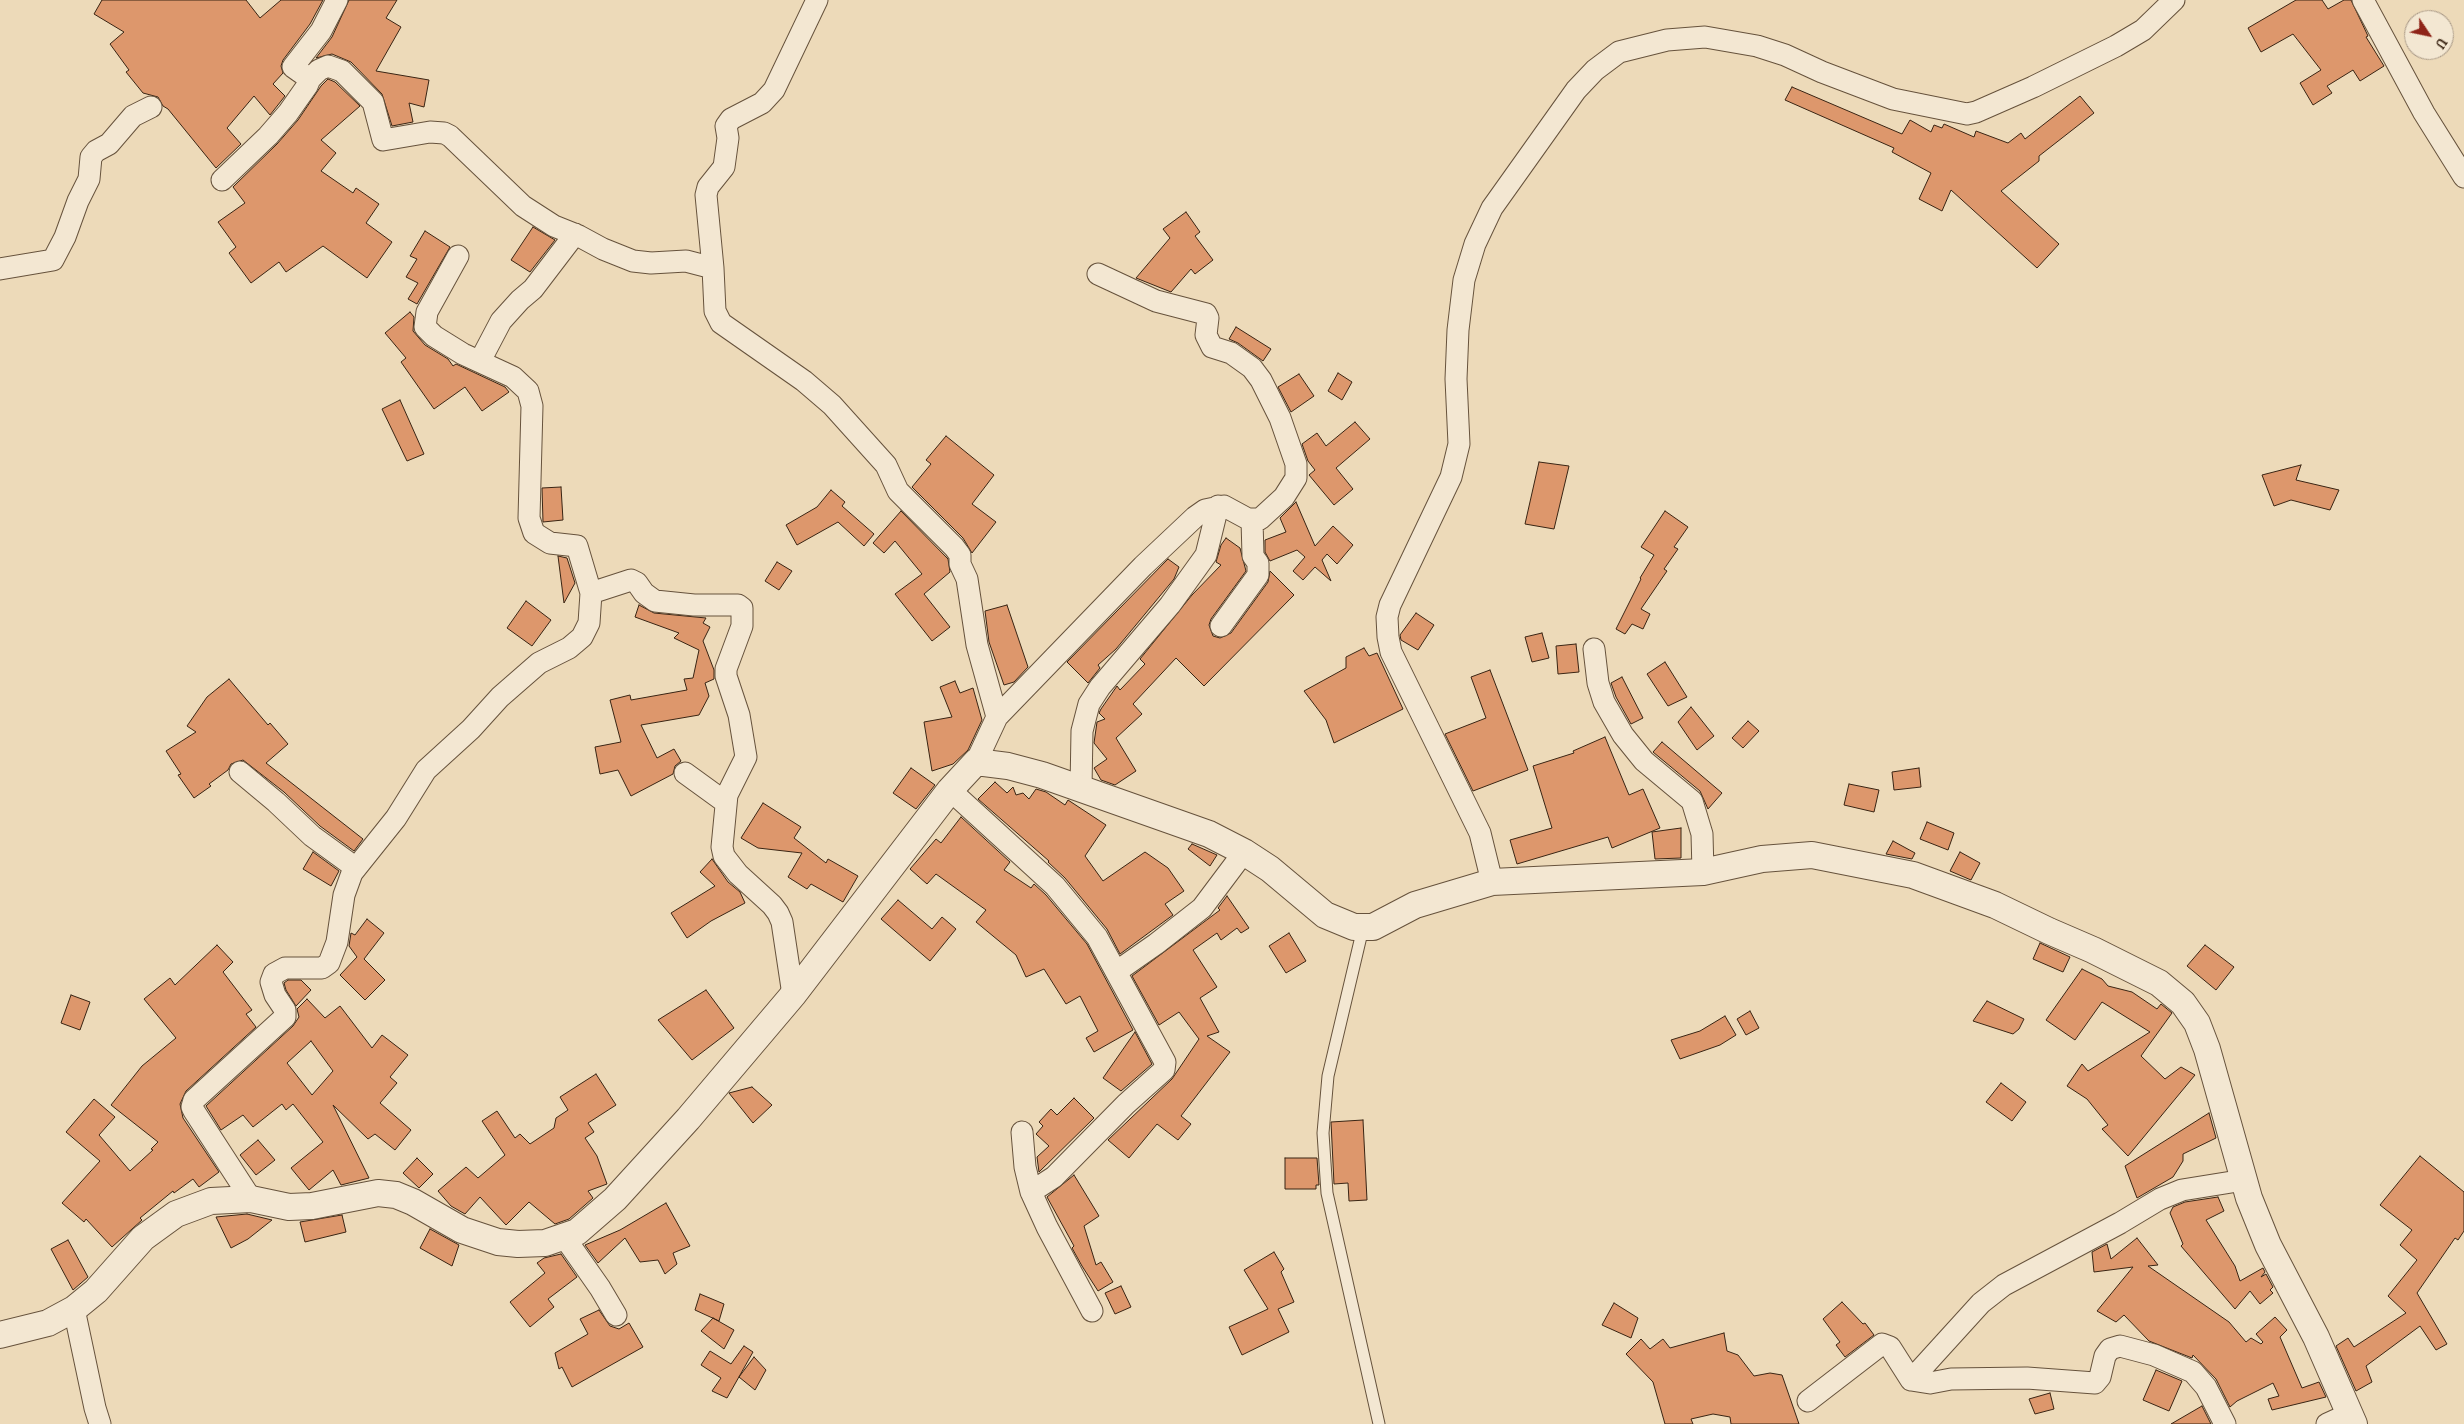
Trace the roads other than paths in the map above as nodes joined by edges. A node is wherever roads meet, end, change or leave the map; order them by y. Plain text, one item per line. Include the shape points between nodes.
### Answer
1 (337, 0) edge
2 (817, 0) edge
3 (2174, 0) edge
4 (2363, 0) edge
5 (310, 78) junction
6 (151, 107) dead end
7 (2464, 177) edge
8 (222, 180) dead end
9 (575, 234) junction
10 (458, 256) dead end
11 (713, 268) junction
12 (0, 269) edge
13 (1098, 274) dead end
14 (480, 361) junction
15 (1218, 506) junction
16 (1252, 520) junction
17 (591, 593) junction
18 (1221, 626) dead end
19 (1594, 649) dead end
20 (997, 717) junction
21 (976, 762) junction
22 (240, 772) dead end
23 (685, 773) dead end
24 (1081, 788) junction
25 (950, 790) junction
26 (726, 802) junction
27 (1244, 852) junction
28 (356, 868) junction
29 (1703, 872) junction
30 (1492, 882) junction
31 (1363, 928) junction
32 (1116, 972) junction
33 (793, 994) junction
34 (1022, 1132) dead end
35 (2244, 1180) junction
36 (1031, 1192) junction
37 (252, 1199) junction
38 (564, 1238) junction
39 (74, 1309) junction
40 (1092, 1311) dead end
41 (616, 1315) dead end
42 (0, 1335) edge
43 (1912, 1380) junction
44 (1808, 1401) dead end
45 (2343, 1421) edge
46 (100, 1424) edge
47 (1379, 1424) edge
48 (2225, 1424) edge

1 - 5 street via 320,31 293,67
2 - 11 street via 774,90 762,104 727,124 724,167 708,187 706,195
3 - 30 street via 2143,30 2116,46 2033,87 1967,114 1894,99 1785,55 1757,46 1705,37 1667,40 1619,52 1576,90 1492,208 1475,244 1464,280 1458,330 1459,444 1451,477 1387,617 1392,652 1480,833
4 - 7 street via 2424,113
5 - 8 street via 283,119
5 - 9 street via 328,66 342,71 373,102 383,140 430,132 444,133 523,206 554,226
6 - 12 street via 133,116 109,144 91,157 89,179 53,260
9 - 11 street via 603,250 633,261 686,261
9 - 14 street via 533,289 501,321
10 - 14 street via 427,312 425,327 441,341
11 - 20 street via 715,311 721,323 804,381 832,405 886,465 898,491 960,555 977,645
13 - 16 street via 1156,301 1206,314 1205,330 1210,345 1227,350 1252,368 1261,380 1280,418 1297,473 1284,496 1263,517
14 - 17 street via 512,377 528,391 532,406 530,526 542,540 577,546
15 - 16 street via 1228,507
15 - 20 street via 1195,517 1143,566
15 - 24 street via 1206,555 1089,704 1082,731
16 - 18 street via 1253,556 1257,558 1258,575
17 - 26 street via 631,580 655,601 738,605 742,608 742,626 726,676 739,714 746,757
17 - 28 street via 589,623 579,641 539,663 426,770 396,818
19 - 29 street via 1601,692 1623,735 1644,761 1692,801 1702,834
20 - 21 street
21 - 24 street via 1008,766
21 - 25 street
22 - 28 street via 312,836
23 - 26 street
24 - 27 street via 1208,834
25 - 32 street via 1055,886 1097,938
25 - 33 street
26 - 33 street via 722,835 724,856 778,913
27 - 31 street via 1270,869 1325,915 1347,926
27 - 32 street via 1202,908
28 - 37 street via 346,885 337,942 328,963 322,968 285,968 274,974 271,982 275,995 286,1010 285,1017 192,1103 194,1111
29 - 30 street
29 - 35 street via 1762,859 1812,855 1914,875 1995,905 2159,983 2183,1003 2197,1023
30 - 31 street via 1433,899 1373,927
31 - 47 lane via 1328,1076 1324,1133 1327,1193
32 - 36 street via 1165,1066 1054,1177
33 - 38 street via 640,1173 589,1224
34 - 36 street
35 - 43 street via 2182,1190 2160,1199 2004,1285 1981,1303
35 - 45 street via 2268,1245 2316,1337
36 - 40 street
37 - 38 street via 289,1207 312,1206 378,1193 396,1195 462,1230 491,1240 518,1244 545,1243
37 - 39 street via 211,1201 176,1214 142,1238 96,1291
38 - 41 street
39 - 42 street via 48,1323
39 - 46 street
43 - 44 street via 1890,1346 1882,1344
43 - 48 street via 1930,1383 1951,1379 2027,1378 2095,1383 2100,1377 2105,1356 2110,1349 2120,1346 2154,1355 2194,1372 2206,1387

